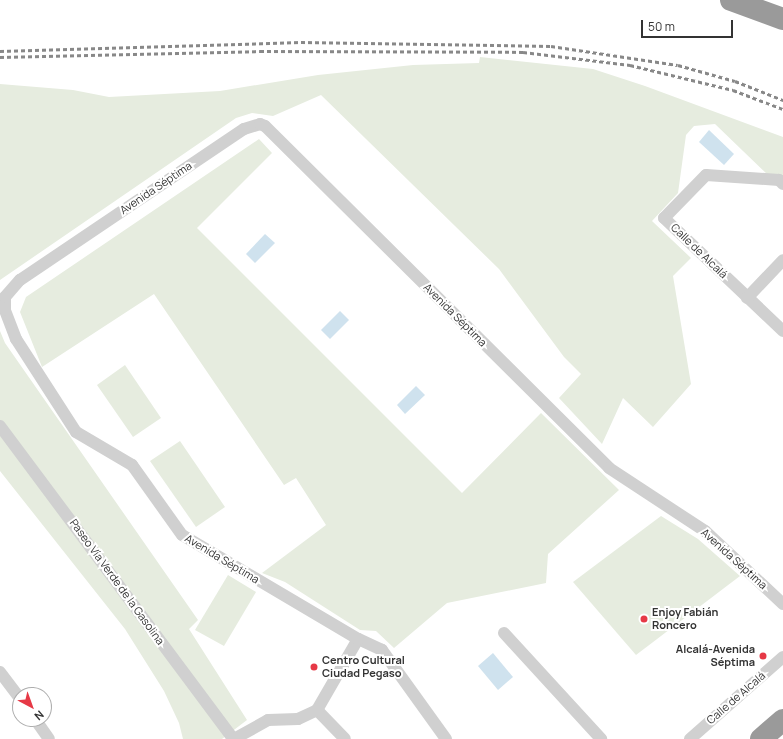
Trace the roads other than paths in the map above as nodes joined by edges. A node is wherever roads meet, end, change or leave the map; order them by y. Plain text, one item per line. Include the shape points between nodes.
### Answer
1 (731, 0) edge
2 (783, 19) edge
3 (783, 184) edge
4 (783, 260) edge
5 (747, 298) junction
6 (783, 332) edge
7 (0, 426) edge
8 (783, 604) edge
9 (504, 633) dead end
10 (358, 639) junction
11 (783, 657) edge
12 (0, 672) edge
13 (12, 688) edge
14 (317, 710) junction
15 (783, 720) edge
16 (41, 727) edge
17 (49, 739) edge
18 (234, 739) edge
19 (345, 739) edge
20 (446, 739) edge
21 (601, 739) edge
22 (690, 739) edge
23 (761, 739) edge

1 - 2 highway
3 - 5 street, Calle de Alcalá via 779,180 706,175 664,218
4 - 5 street
5 - 6 street, Calle de Alcalá
7 - 18 street, Paseo Vía Verde de la Gasolina
8 - 10 street, Avenida Séptima via 705,531 609,468 265,126 260,124 244,129 20,280 5,297 4,310 16,339 76,432 132,465 182,535
9 - 21 street
10 - 14 street
10 - 20 street, Avenida Séptima via 382,650
11 - 22 street, Calle de Alcalá
12 - 13 street
14 - 18 street via 298,719 268,720
14 - 19 street
15 - 23 highway
16 - 17 street

